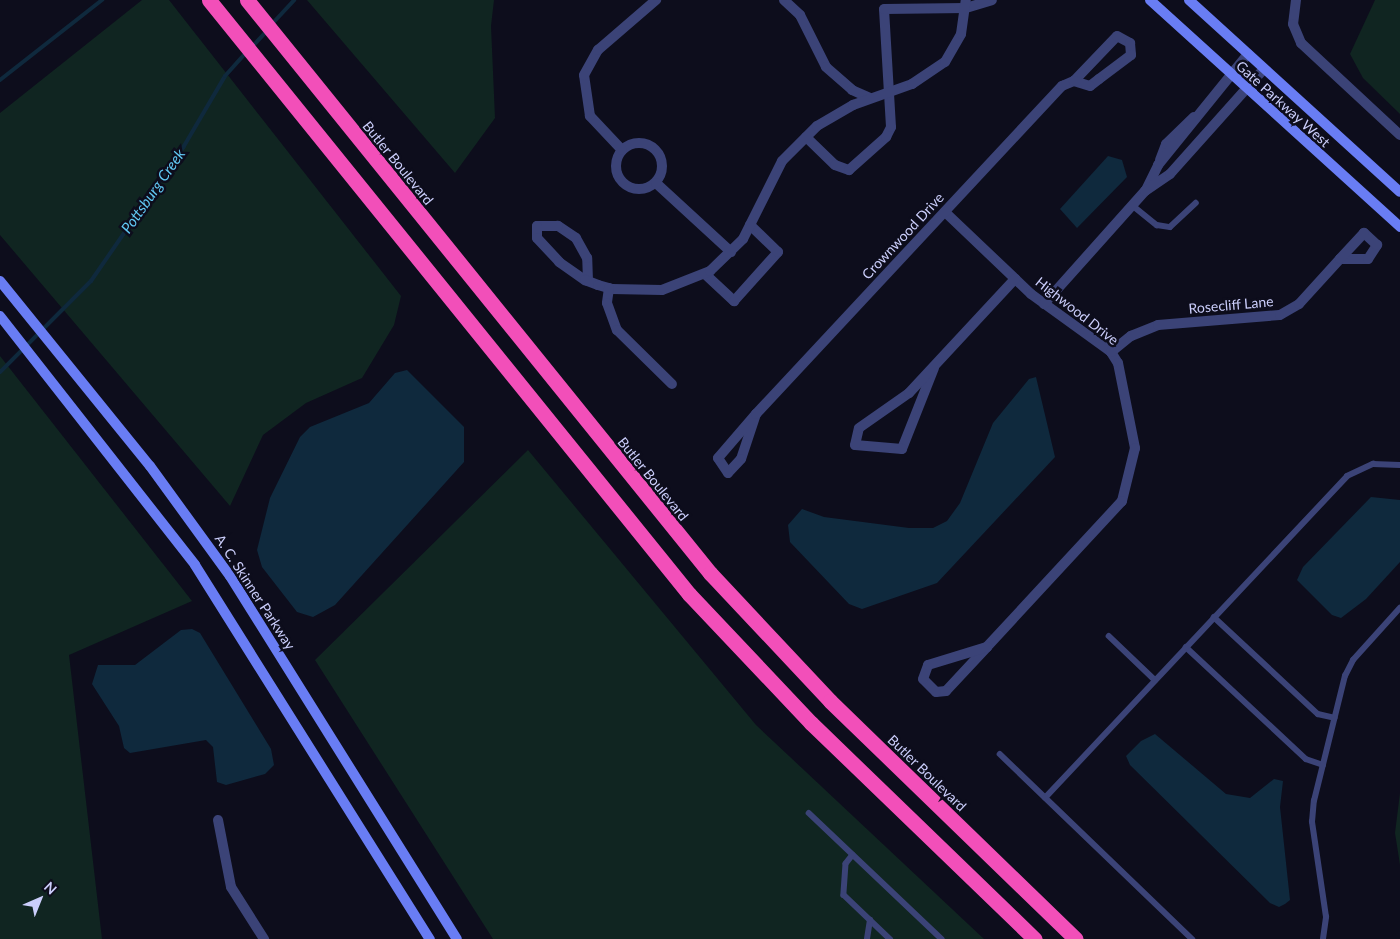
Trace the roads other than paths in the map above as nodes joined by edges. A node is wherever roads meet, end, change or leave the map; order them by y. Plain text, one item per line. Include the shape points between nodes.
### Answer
1 (246, 0) edge
2 (656, 0) edge
3 (784, 0) edge
4 (992, 0) edge
5 (1150, 0) edge
6 (1189, 0) edge
7 (1296, 0) edge
8 (211, 2) edge
9 (966, 4) edge
10 (1248, 54) junction
11 (1264, 69) junction
12 (1230, 76) junction
13 (1074, 81) junction
14 (1247, 90) junction
15 (888, 93) junction
16 (870, 98) junction
17 (1400, 135) edge
18 (806, 137) junction
19 (622, 150) junction
20 (656, 183) junction
21 (1145, 190) junction
22 (1400, 192) edge
23 (1196, 203) dead end
24 (1132, 205) junction
25 (945, 212) junction
26 (750, 225) junction
27 (1400, 227) edge
28 (732, 252) junction
29 (1340, 259) dead end
30 (705, 274) junction
31 (1015, 280) junction
32 (0, 281) edge
33 (588, 281) junction
34 (609, 288) junction
35 (1044, 304) junction
36 (0, 316) edge
37 (1110, 352) junction
38 (934, 368) junction
39 (672, 384) dead end
40 (756, 414) junction
41 (1400, 465) edge
42 (1400, 608) edge
43 (1214, 617) junction
44 (1109, 636) dead end
45 (987, 647) junction
46 (1186, 647) junction
47 (1155, 680) junction
48 (1335, 718) junction
49 (1000, 754) dead end
50 (1323, 765) junction
51 (1045, 798) junction
52 (809, 813) dead end
53 (218, 820) dead end
54 (853, 855) junction
55 (870, 920) junction
56 (264, 939) edge
57 (430, 939) edge
58 (457, 939) edge
59 (868, 939) edge
60 (890, 939) edge
61 (942, 939) edge
62 (1034, 939) edge
63 (1076, 939) edge
64 (1192, 939) edge
65 (1322, 939) edge

1 - 63 highway, Butler Boulevard via 721,586 830,702
2 - 19 street via 598,50 584,75 590,116
3 - 16 street via 800,15 826,66 852,90
4 - 9 street
5 - 12 main road, Gate Parkway West
6 - 10 main road, Gate Parkway West
7 - 17 street via 1293,24 1301,43
8 - 62 highway via 689,594 811,723
9 - 15 street via 962,34 945,62 912,84
9 - 15 street via 884,9
10 - 11 main road, Gate Parkway West
10 - 12 street
11 - 14 street
11 - 22 main road, Gate Parkway West
12 - 14 main road, Gate Parkway West
12 - 21 street via 1166,144
13 - 13 street, Crownwood Drive via 1090,86 1131,55 1130,43 1117,36 1111,39
13 - 25 street, Crownwood Drive via 1062,86
14 - 21 street via 1170,174
14 - 27 main road, Gate Parkway West
15 - 16 street
15 - 18 street via 888,133 854,169 841,170
16 - 18 street via 829,116
18 - 26 street via 782,161
19 - 20 street via 636,143 652,147 662,168
19 - 20 street via 616,170 623,183 643,190
20 - 28 street
21 - 24 street
23 - 24 lane via 1170,227 1157,225
24 - 35 street
25 - 31 street, Highwood Drive
25 - 40 street, Crownwood Drive
26 - 28 street
26 - 30 street via 778,252 734,301
28 - 30 street
29 - 37 street, Rosecliff Lane via 1299,304 1280,316 1158,325 1131,336
30 - 34 street via 662,290
31 - 35 street, Highwood Drive
31 - 38 street
32 - 58 main road, A. C. Skinner Parkway via 230,576
33 - 33 street via 587,258 576,238 558,226 537,226 537,238 546,250
33 - 34 street
34 - 39 street via 607,303 617,330
35 - 37 street, Highwood Drive
36 - 57 main road via 215,594
37 - 45 street, Highwood Drive via 1118,363 1135,448 1122,501
38 - 38 street via 902,449 855,445 859,428 909,394
40 - 40 street, Crownwood Drive via 741,459 728,473 718,458
41 - 43 lane via 1373,464 1347,476
42 - 48 lane via 1354,660
43 - 46 lane
43 - 48 lane via 1318,714
44 - 47 lane
45 - 45 street, Highwood Drive via 928,665 923,679 936,692 946,691
46 - 47 lane
46 - 50 lane via 1306,759
47 - 51 lane
48 - 50 lane
49 - 51 lane
50 - 65 lane via 1312,822 1326,917
51 - 64 lane
52 - 54 lane
53 - 56 street via 231,887
54 - 55 lane via 846,864 844,895
54 - 61 lane
55 - 59 lane
55 - 60 lane

